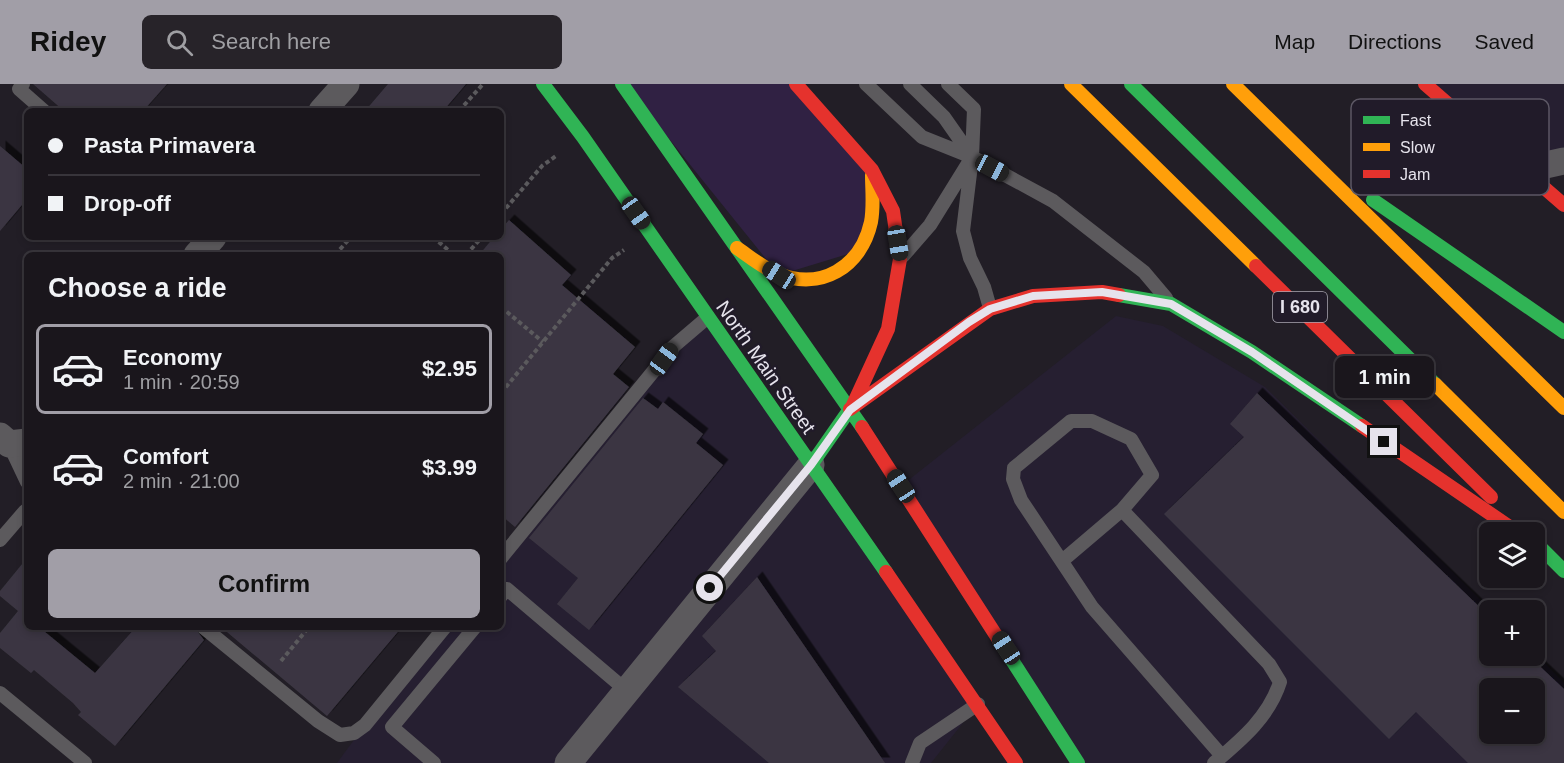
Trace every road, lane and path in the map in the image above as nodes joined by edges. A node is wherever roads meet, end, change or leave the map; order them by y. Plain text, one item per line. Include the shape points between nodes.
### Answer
1 (23, 84) edge
2 (346, 84) edge
3 (483, 84) edge
4 (543, 84) edge
5 (622, 84) edge
6 (796, 84) edge
7 (866, 84) edge
8 (910, 84) edge
9 (948, 84) edge
10 (1071, 84) edge
11 (1131, 84) edge
12 (1233, 84) edge
13 (1425, 84) edge
14 (1442, 99) edge
15 (41, 108) edge
16 (325, 108) edge
17 (462, 108) edge
18 (583, 137) junction
19 (1296, 146) junction
20 (972, 157) junction
21 (1564, 161) edge
22 (1549, 164) edge
23 (872, 170) junction
24 (1351, 184) edge
25 (1549, 192) edge
26 (1367, 195) edge
27 (1564, 205) edge
28 (504, 210) edge
29 (649, 232) junction
30 (210, 240) edge
31 (348, 240) edge
32 (436, 240) edge
33 (479, 240) edge
34 (737, 248) junction
35 (200, 252) edge
36 (338, 252) edge
37 (450, 252) edge
38 (469, 252) edge
39 (900, 259) junction
40 (1171, 304) junction
41 (990, 309) junction
42 (504, 310) edge
43 (708, 317) junction
44 (1564, 332) edge
45 (543, 342) junction
46 (504, 389) edge
47 (1564, 408) edge
48 (850, 410) junction
49 (9, 444) edge
50 (811, 465) junction
51 (24, 476) edge
52 (1122, 510) junction
53 (24, 512) edge
54 (1564, 512) edge
55 (1502, 522) edge
56 (1516, 522) edge
57 (0, 540) edge
58 (1545, 553) edge
59 (504, 554) edge
60 (1062, 561) junction
61 (1564, 571) edge
62 (504, 592) edge
63 (207, 630) edge
64 (307, 630) edge
65 (443, 630) edge
66 (473, 630) edge
67 (267, 678) junction
68 (627, 691) junction
69 (0, 693) edge
70 (978, 704) junction
71 (1218, 760) edge
72 (85, 763) edge
73 (434, 763) edge
74 (568, 763) edge
75 (912, 763) edge
76 (1016, 763) edge
77 (1078, 763) edge

1 - 15 lane via 19,89
2 - 16 street
3 - 17 path
4 - 18 main road, North Main Street
5 - 34 main road
6 - 23 main road
7 - 20 lane via 922,136
8 - 20 lane via 944,117
9 - 20 lane via 974,109
10 - 56 main road, I 680
11 - 54 main road, I 680
12 - 19 main road
13 - 14 main road
18 - 28 path via 542,166
18 - 29 main road, North Main Street
19 - 24 main road
19 - 47 main road
20 - 39 lane via 930,225
20 - 40 lane via 1053,201 1144,272
20 - 41 lane via 963,231
21 - 22 street
23 - 34 main road via 871,221 861,250 843,272 816,282 779,275
23 - 39 main road via 893,211
25 - 27 main road
26 - 44 main road
29 - 43 main road, North Main Street
29 - 45 path via 612,258
30 - 35 street
31 - 36 path
32 - 37 path
33 - 38 path
34 - 48 main road
39 - 48 main road via 888,329
40 - 41 main road via 1102,292 1033,296
40 - 55 main road via 1252,352
41 - 48 main road
42 - 45 path
43 - 50 main road, North Main Street
43 - 59 lane via 674,346
45 - 46 path
48 - 50 main road
48 - 77 main road
49 - 51 lane
50 - 68 street
50 - 70 main road, North Main Street
52 - 60 lane
52 - 60 lane via 1152,475 1131,439 1092,421 1071,421 1014,468 1013,479 1021,500
52 - 71 lane via 1269,664 1280,682 1275,698 1254,727
53 - 57 lane
58 - 61 main road
60 - 71 lane via 1092,607
62 - 68 lane via 507,589
63 - 67 lane
64 - 67 path
65 - 67 lane via 354,733 340,735
66 - 73 lane via 392,727
68 - 74 street
69 - 72 lane
70 - 75 lane via 920,743
70 - 76 main road, North Main Street

